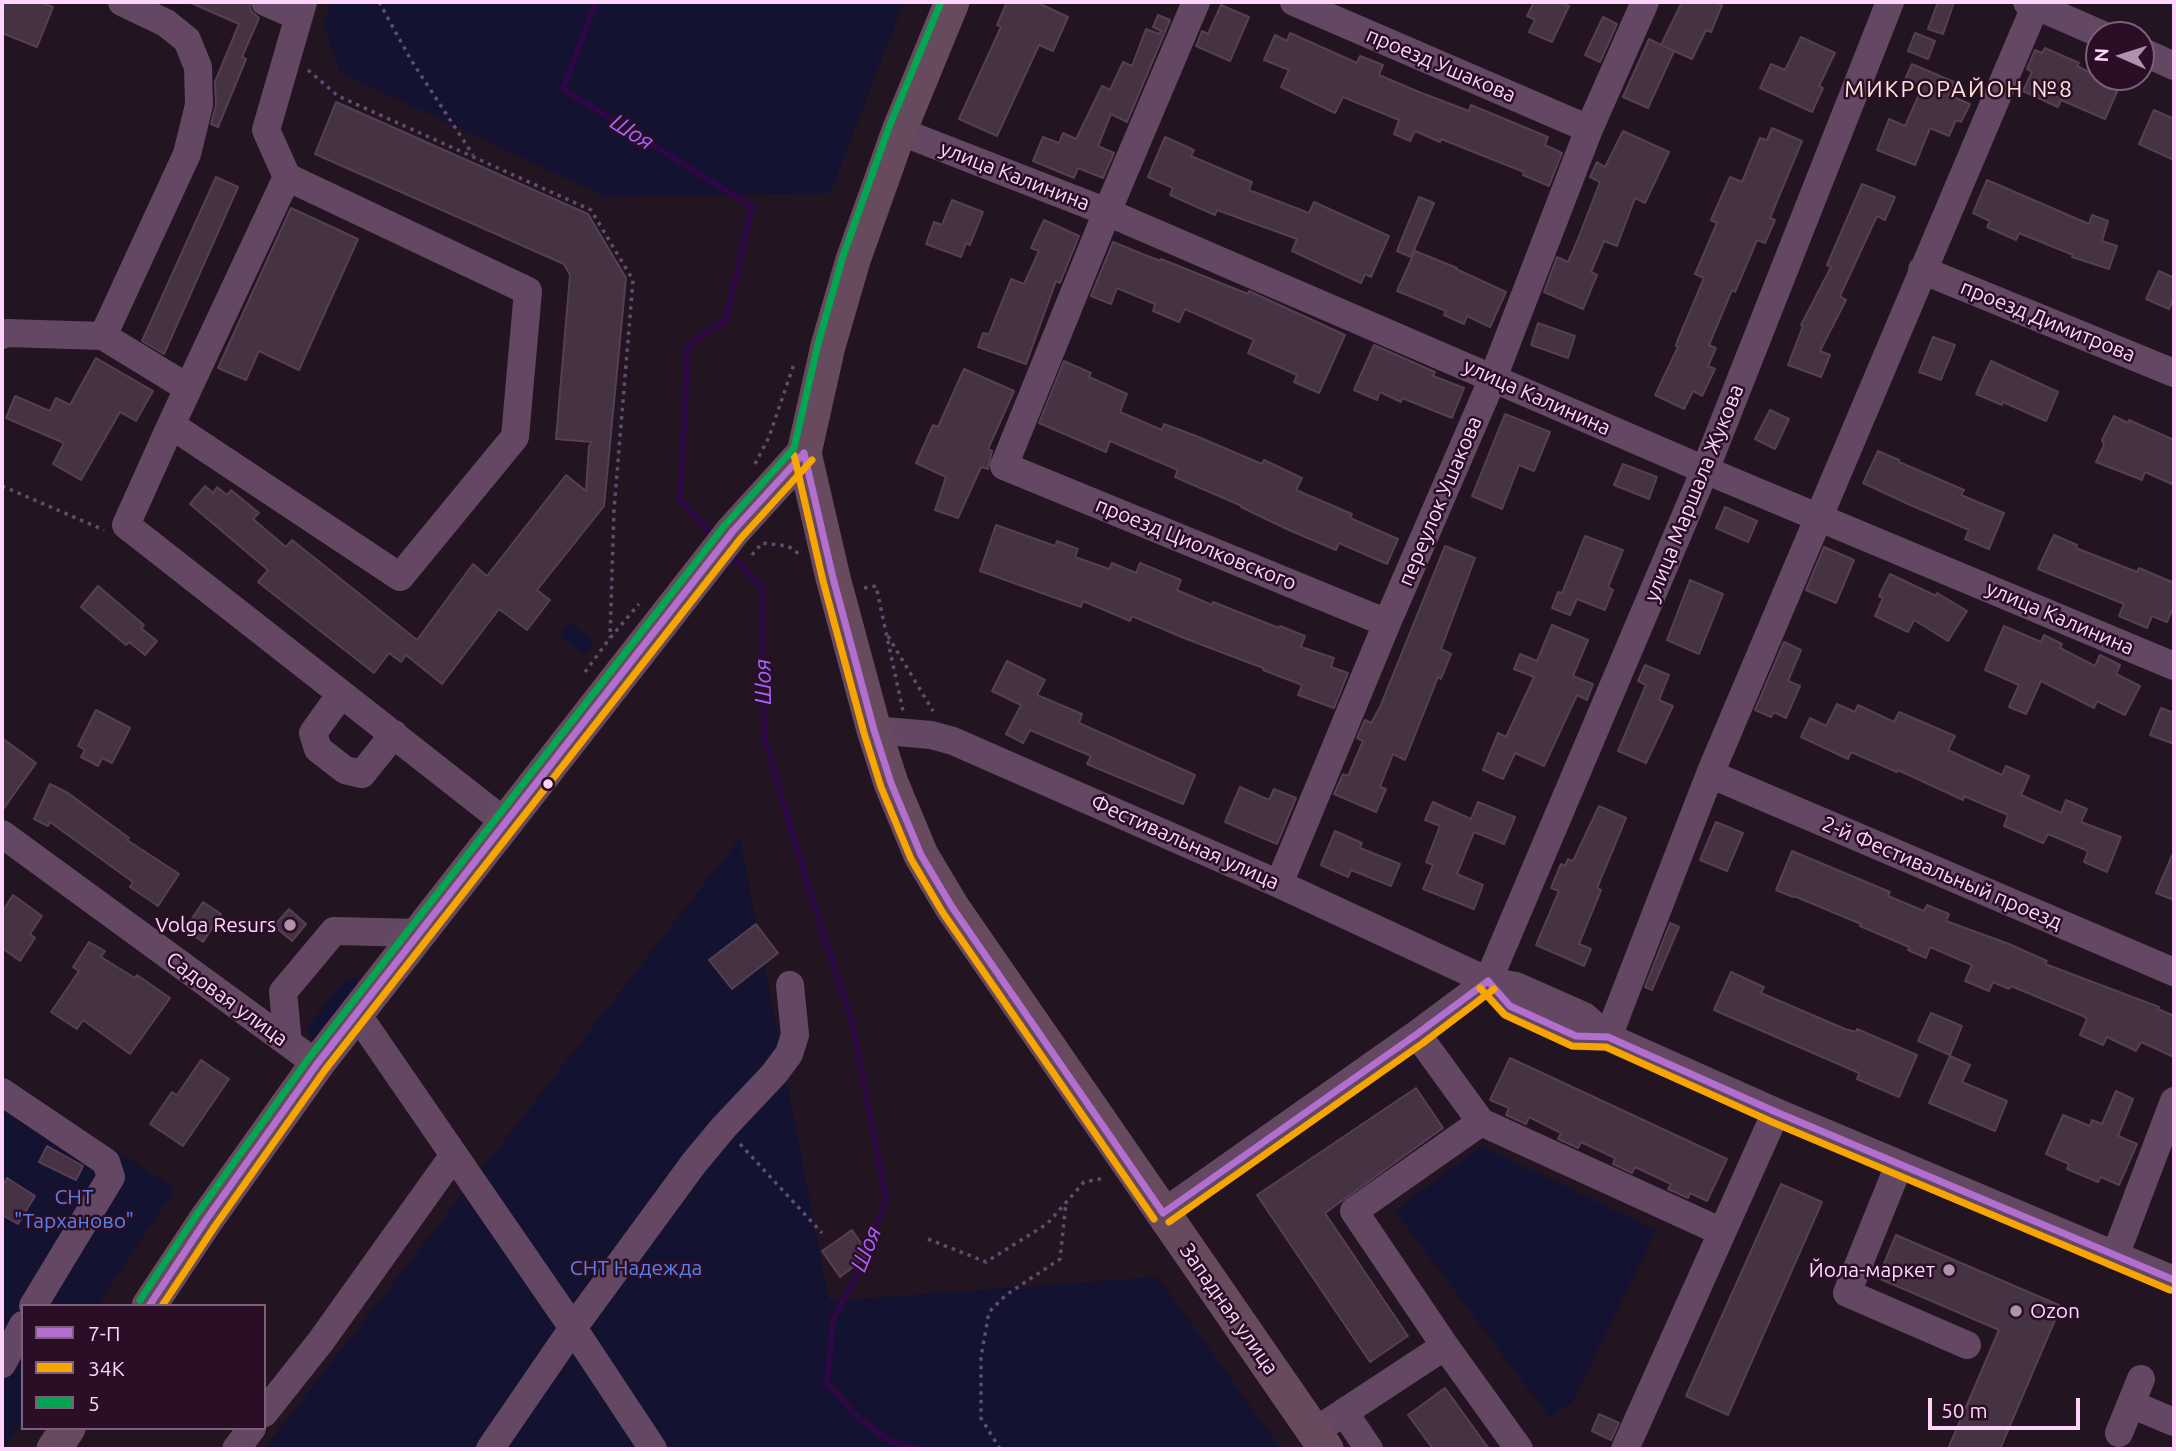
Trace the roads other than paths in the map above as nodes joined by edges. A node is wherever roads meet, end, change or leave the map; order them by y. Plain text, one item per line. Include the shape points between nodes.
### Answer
1 (122, 2) edge
2 (265, 2) edge
3 (952, 2) edge
4 (1196, 2) edge
5 (1294, 2) edge
6 (1645, 2) edge
7 (1890, 2) edge
8 (2033, 3) edge
9 (300, 9) edge
10 (2085, 26) edge
11 (2155, 57) edge
12 (2174, 66) edge
13 (1588, 129) junction
14 (899, 131) junction
15 (287, 177) junction
16 (1107, 212) junction
17 (1922, 270) junction
18 (2, 335) edge
19 (103, 336) junction
20 (2174, 373) edge
21 (1493, 377) junction
22 (188, 388) junction
23 (171, 425) junction
24 (804, 453) junction
25 (1705, 470) junction
26 (1818, 516) junction
27 (1387, 623) junction
28 (2174, 666) edge
29 (341, 694) junction
30 (874, 730) junction
31 (394, 734) junction
32 (1710, 774) junction
33 (506, 823) junction
34 (2, 834) edge
35 (1279, 884) junction
36 (419, 933) junction
37 (2174, 972) edge
38 (1488, 981) junction
39 (790, 985) dead end
40 (357, 1014) junction
41 (1417, 1034) junction
42 (1608, 1037) junction
43 (288, 1043) junction
44 (317, 1064) junction
45 (2, 1092) edge
46 (2174, 1101) edge
47 (1776, 1112) junction
48 (1481, 1122) junction
49 (454, 1155) junction
50 (1899, 1165) junction
51 (1163, 1213) junction
52 (1722, 1232) junction
53 (2115, 1256) junction
54 (2174, 1280) edge
55 (34, 1304) edge
56 (150, 1304) edge
57 (573, 1328) junction
58 (21, 1329) edge
59 (1967, 1345) dead end
60 (1445, 1346) junction
61 (2, 1364) edge
62 (266, 1410) edge
63 (1344, 1412) junction
64 (2174, 1422) edge
65 (67, 1430) edge
66 (250, 1430) edge
67 (2119, 1433) dead end
68 (1320, 1441) edge
69 (54, 1449) edge
70 (236, 1449) edge
71 (490, 1449) edge
72 (653, 1449) edge
73 (1369, 1449) edge
74 (1519, 1449) edge
75 (1625, 1449) edge

1 - 19 street via 166,23 187,40 198,67 199,105 187,154
2 - 9 street
3 - 14 main road
4 - 16 street
5 - 13 street, проезд Ушакова
6 - 13 street, переулок Ушакова
7 - 25 street, улица Маршала Жукова
8 - 10 street
8 - 17 street
9 - 15 street via 266,130
11 - 12 street
13 - 21 street, переулок Ушакова
14 - 16 street, улица Калинина
14 - 24 main road via 853,260
15 - 22 street
15 - 23 street via 528,291 515,438 400,577
16 - 21 street, улица Калинина
16 - 27 street, проезд Циолковского via 1004,466
17 - 20 street, проезд Димитрова
17 - 26 street
18 - 19 street
19 - 22 street
21 - 25 street, улица Калинина
21 - 27 street, переулок Ушакова
22 - 23 street
23 - 29 street via 126,525
24 - 30 main road, Западная улица
24 - 33 main road via 733,531
25 - 26 street, улица Калинина
25 - 38 street, улица Маршала Жукова
26 - 28 street, улица Калинина
26 - 32 street
27 - 35 street, переулок Ушакова
29 - 31 street
29 - 31 street via 313,733 317,749 345,770 362,774
30 - 35 street, Фестивальная улица via 953,740
30 - 51 main road, Западная улица via 921,855
31 - 33 street
32 - 37 street, 2-й Фестивальный проезд
32 - 42 street
33 - 36 main road
34 - 43 street, Садовая улица
35 - 38 street, Фестивальная улица
36 - 40 main road
36 - 43 street via 334,931 284,992
38 - 41 street
38 - 42 street, Фестивальная улица via 1510,1006 1576,1036
39 - 57 street via 795,1035 789,1054 694,1163
40 - 44 main road
40 - 49 street
41 - 48 street
41 - 51 street
42 - 47 street, Фестивальная улица
43 - 44 street, Садовая улица
44 - 56 main road
45 - 55 street via 106,1162 111,1177
46 - 53 street
47 - 50 street, Фестивальная улица
47 - 52 street
48 - 52 street
48 - 60 street via 1354,1211
49 - 57 street
49 - 62 street
50 - 53 street, Фестивальная улица
50 - 59 street via 1847,1293
51 - 68 main road, Западная улица
52 - 75 street
53 - 54 street, Фестивальная улица
57 - 71 street
57 - 72 street
58 - 61 street
60 - 63 street
60 - 74 street
63 - 68 street
63 - 73 street
64 - 67 street via 2136,1391
65 - 69 main road
66 - 70 street

